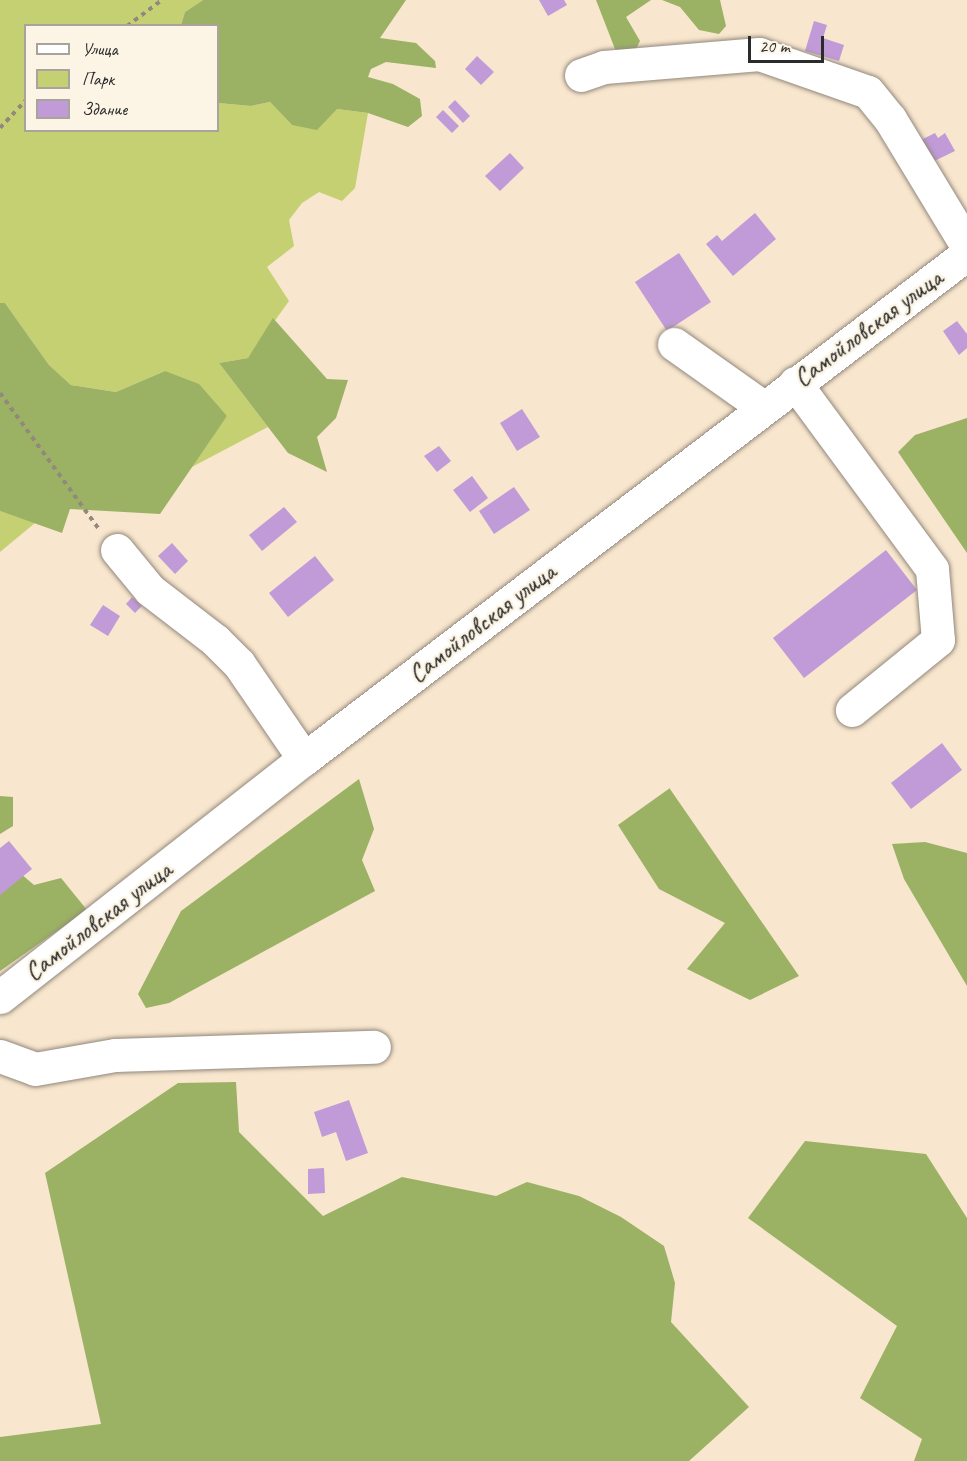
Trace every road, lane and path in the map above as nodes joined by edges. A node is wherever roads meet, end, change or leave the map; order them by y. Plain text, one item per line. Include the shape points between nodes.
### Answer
1 (162, 0) edge
2 (130, 24) edge
3 (581, 75) dead end
4 (24, 102) edge
5 (0, 128) edge
6 (967, 246) edge
7 (967, 254) edge
8 (674, 344) dead end
9 (795, 383) junction
10 (0, 393) edge
11 (763, 407) junction
12 (117, 550) joint
13 (852, 710) dead end
14 (304, 759) junction
15 (0, 997) edge
16 (374, 1047) dead end
17 (0, 1056) edge

1 - 2 path
3 - 6 street via 604,67 759,54 868,92 890,119
4 - 5 path
7 - 9 street, Самойловская улица
8 - 11 street
9 - 11 street, Самойловская улица
9 - 13 street via 932,569 938,640
10 - 12 path via 67,490
11 - 14 street, Самойловская улица
12 - 14 street via 150,590 215,640 239,664
14 - 15 street, Самойловская улица
16 - 17 street via 115,1055 35,1069 5,1062

